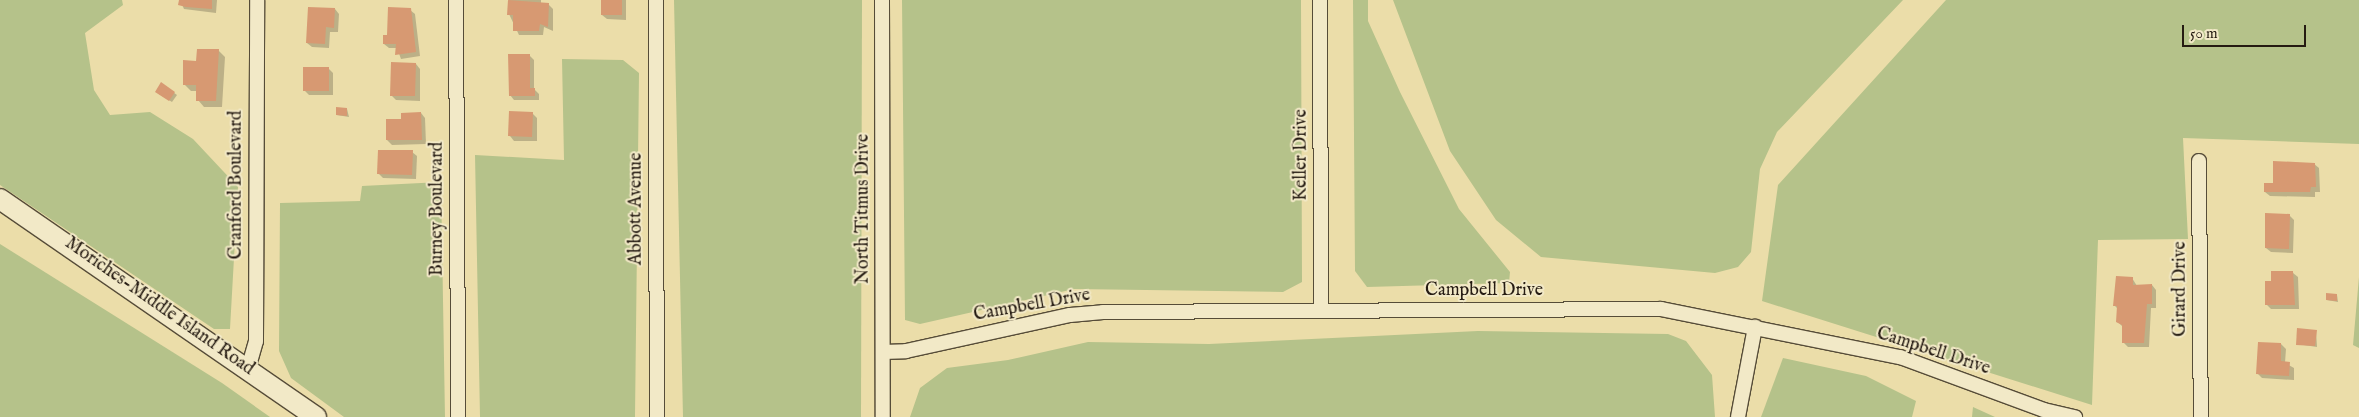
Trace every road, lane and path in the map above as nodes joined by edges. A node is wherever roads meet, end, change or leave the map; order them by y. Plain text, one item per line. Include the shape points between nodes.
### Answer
1 (257, 0) edge
2 (456, 0) edge
3 (656, 0) edge
4 (882, 0) edge
5 (1320, 0) edge
6 (2199, 161) dead end
7 (0, 199) edge
8 (1321, 310) junction
9 (1754, 327) junction
10 (883, 352) junction
11 (248, 369) junction
12 (316, 417) edge
13 (458, 417) edge
14 (657, 417) edge
15 (882, 417) edge
16 (1738, 417) edge
17 (2075, 417) edge
18 (2201, 417) edge

1 - 11 street, Cranford Boulevard via 256,341
2 - 13 street, Burney Boulevard
3 - 14 street, Abbott Avenue
4 - 10 street, North Titmus Drive
5 - 8 street, Keller Drive
6 - 18 street, Girard Drive
7 - 11 main road, Moriches-Middle Island Road
8 - 9 street, Campbell Drive via 1661,309
8 - 10 street, Campbell Drive via 1070,315 906,351
9 - 16 street
9 - 17 street, Campbell Drive via 1900,358 2044,410
10 - 15 street, North Titmus Drive
11 - 12 main road, Moriches-Middle Island Road

